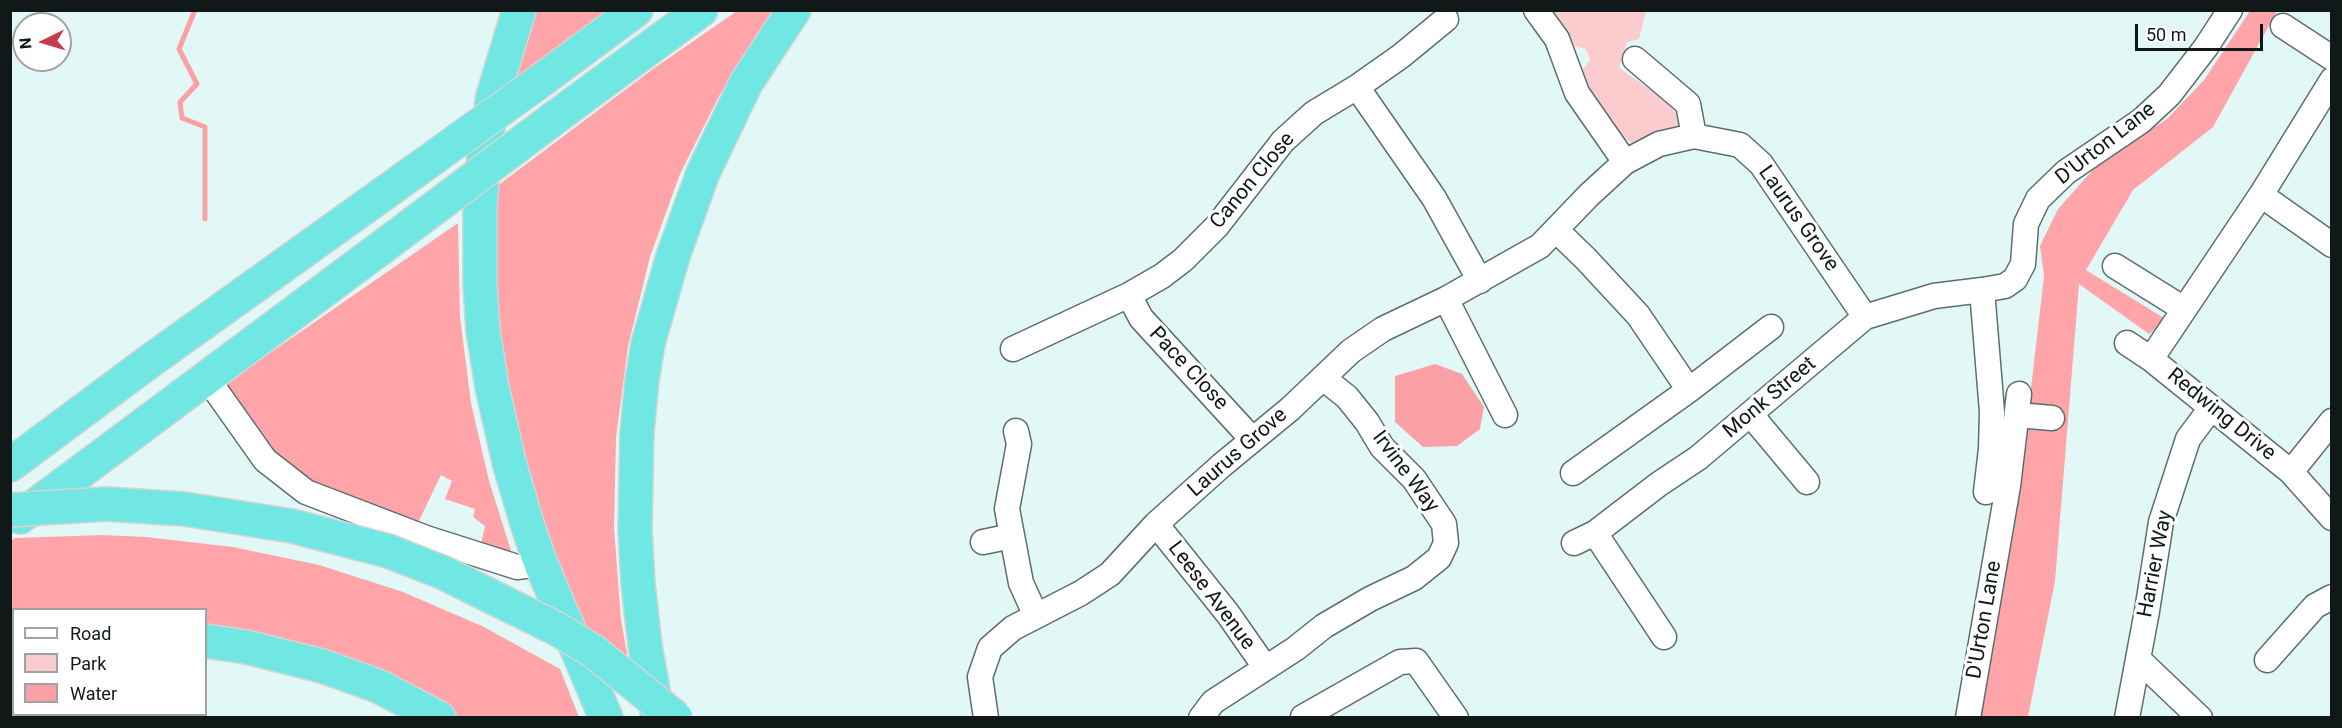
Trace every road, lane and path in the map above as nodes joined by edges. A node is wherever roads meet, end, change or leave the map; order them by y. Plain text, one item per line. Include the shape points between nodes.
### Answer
1 (519, 10) edge
2 (636, 10) edge
3 (701, 10) edge
4 (794, 10) edge
5 (1536, 10) edge
6 (2230, 10) edge
7 (1446, 19) dead end
8 (2283, 26) dead end
9 (2331, 58) edge
10 (1635, 59) dead end
11 (2331, 80) edge
12 (1357, 87) junction
13 (1694, 136) junction
14 (1624, 162) junction
15 (2261, 195) junction
16 (1556, 231) junction
17 (2331, 245) edge
18 (2115, 266) dead end
19 (1480, 281) junction
20 (1994, 288) junction
21 (1129, 295) junction
22 (1446, 299) junction
23 (2184, 309) junction
24 (1865, 317) junction
25 (1771, 327) dead end
26 (2127, 343) dead end
27 (1013, 349) dead end
28 (2151, 359) junction
29 (207, 378) junction
30 (1323, 378) junction
31 (1689, 390) junction
32 (2211, 408) junction
33 (1505, 415) dead end
34 (1750, 415) junction
35 (2052, 418) dead end
36 (2331, 421) edge
37 (1016, 430) dead end
38 (1252, 439) junction
39 (10, 465) edge
40 (2291, 472) junction
41 (1573, 473) dead end
42 (1807, 483) dead end
43 (1986, 492) dead end
44 (10, 510) edge
45 (2331, 518) edge
46 (10, 524) edge
47 (1156, 524) junction
48 (1012, 536) junction
49 (983, 542) dead end
50 (541, 564) junction
51 (1388, 591) joint
52 (2331, 597) edge
53 (1036, 616) junction
54 (1664, 638) dead end
55 (207, 640) edge
56 (2138, 659) junction
57 (2267, 660) dead end
58 (1265, 668) junction
59 (439, 717) edge
60 (606, 717) edge
61 (658, 717) edge
62 (676, 717) edge
63 (986, 717) edge
64 (1201, 717) edge
65 (1303, 717) edge
66 (1456, 717) edge
67 (1968, 717) edge
68 (2127, 717) edge
69 (2200, 717) edge

1 - 50 highway via 494,96 484,154 480,285 494,397 509,462
2 - 39 highway, bridge
3 - 29 highway, bridge
4 - 61 highway via 746,82 707,164 676,246 648,344 637,432 635,529 643,624
5 - 14 street via 1557,39 1577,93
6 - 20 street, D'Urton Lane via 2169,95 2141,121 2066,172 2038,199 2026,224 2023,264 2015,279
7 - 12 street, Canon Close
8 - 9 street
10 - 13 street via 1689,104
11 - 15 street, Redwing Drive
12 - 19 street via 1434,198
12 - 21 street, Canon Close via 1314,112 1283,141 1217,226 1183,260
13 - 14 street, Laurus Grove via 1659,144
13 - 24 street, Laurus Grove via 1740,145 1761,164
14 - 16 street, Laurus Grove
15 - 17 street
15 - 23 street, Redwing Drive
16 - 19 street, Laurus Grove via 1540,246
16 - 31 street via 1638,315
18 - 23 street
19 - 22 street, Laurus Grove
20 - 24 street, Monk Street via 1934,296
20 - 43 street via 1991,449
21 - 27 street
21 - 38 street, Pace Close via 1141,318
22 - 30 street, Laurus Grove via 1383,330 1351,351
22 - 33 street
23 - 28 street, Redwing Drive
24 - 34 street, Monk Street
25 - 31 street
26 - 28 street, Redwing Drive
28 - 32 street, Redwing Drive
29 - 46 highway
29 - 50 street via 265,460 306,492 426,538 517,567
30 - 38 street, Laurus Grove
30 - 51 street, Irvine Way via 1347,397 1382,447 1414,479 1444,524 1446,543 1439,558 1414,578
31 - 41 street
32 - 40 street, Redwing Drive
32 - 56 street, Harrier Way via 2188,439 2161,522
34 - 42 street
34 - 54 street, Monk Street via 1698,458 1584,538
35 - 67 street, D'Urton Lane via 2018,405
36 - 40 street, Redwing Drive
37 - 48 street via 1019,444 1007,509
38 - 47 street, Laurus Grove
40 - 45 street, Redwing Drive
44 - 62 highway, bridge via 107,504 184,509 281,524 388,551 444,573 557,629 593,651
47 - 53 street, Laurus Grove via 1110,574
47 - 58 street, Leese Avenue via 1228,614
48 - 49 street
48 - 53 street via 1021,583
50 - 60 highway
51 - 58 street, Leese Avenue via 1324,626
52 - 57 street via 2315,606
53 - 63 street, Laurus Grove via 1013,628 990,648 970,676
55 - 59 highway via 322,666 378,686
56 - 68 street, Harrier Way
56 - 69 street
58 - 64 street, Leese Avenue via 1214,702
65 - 66 street via 1400,662 1416,661

